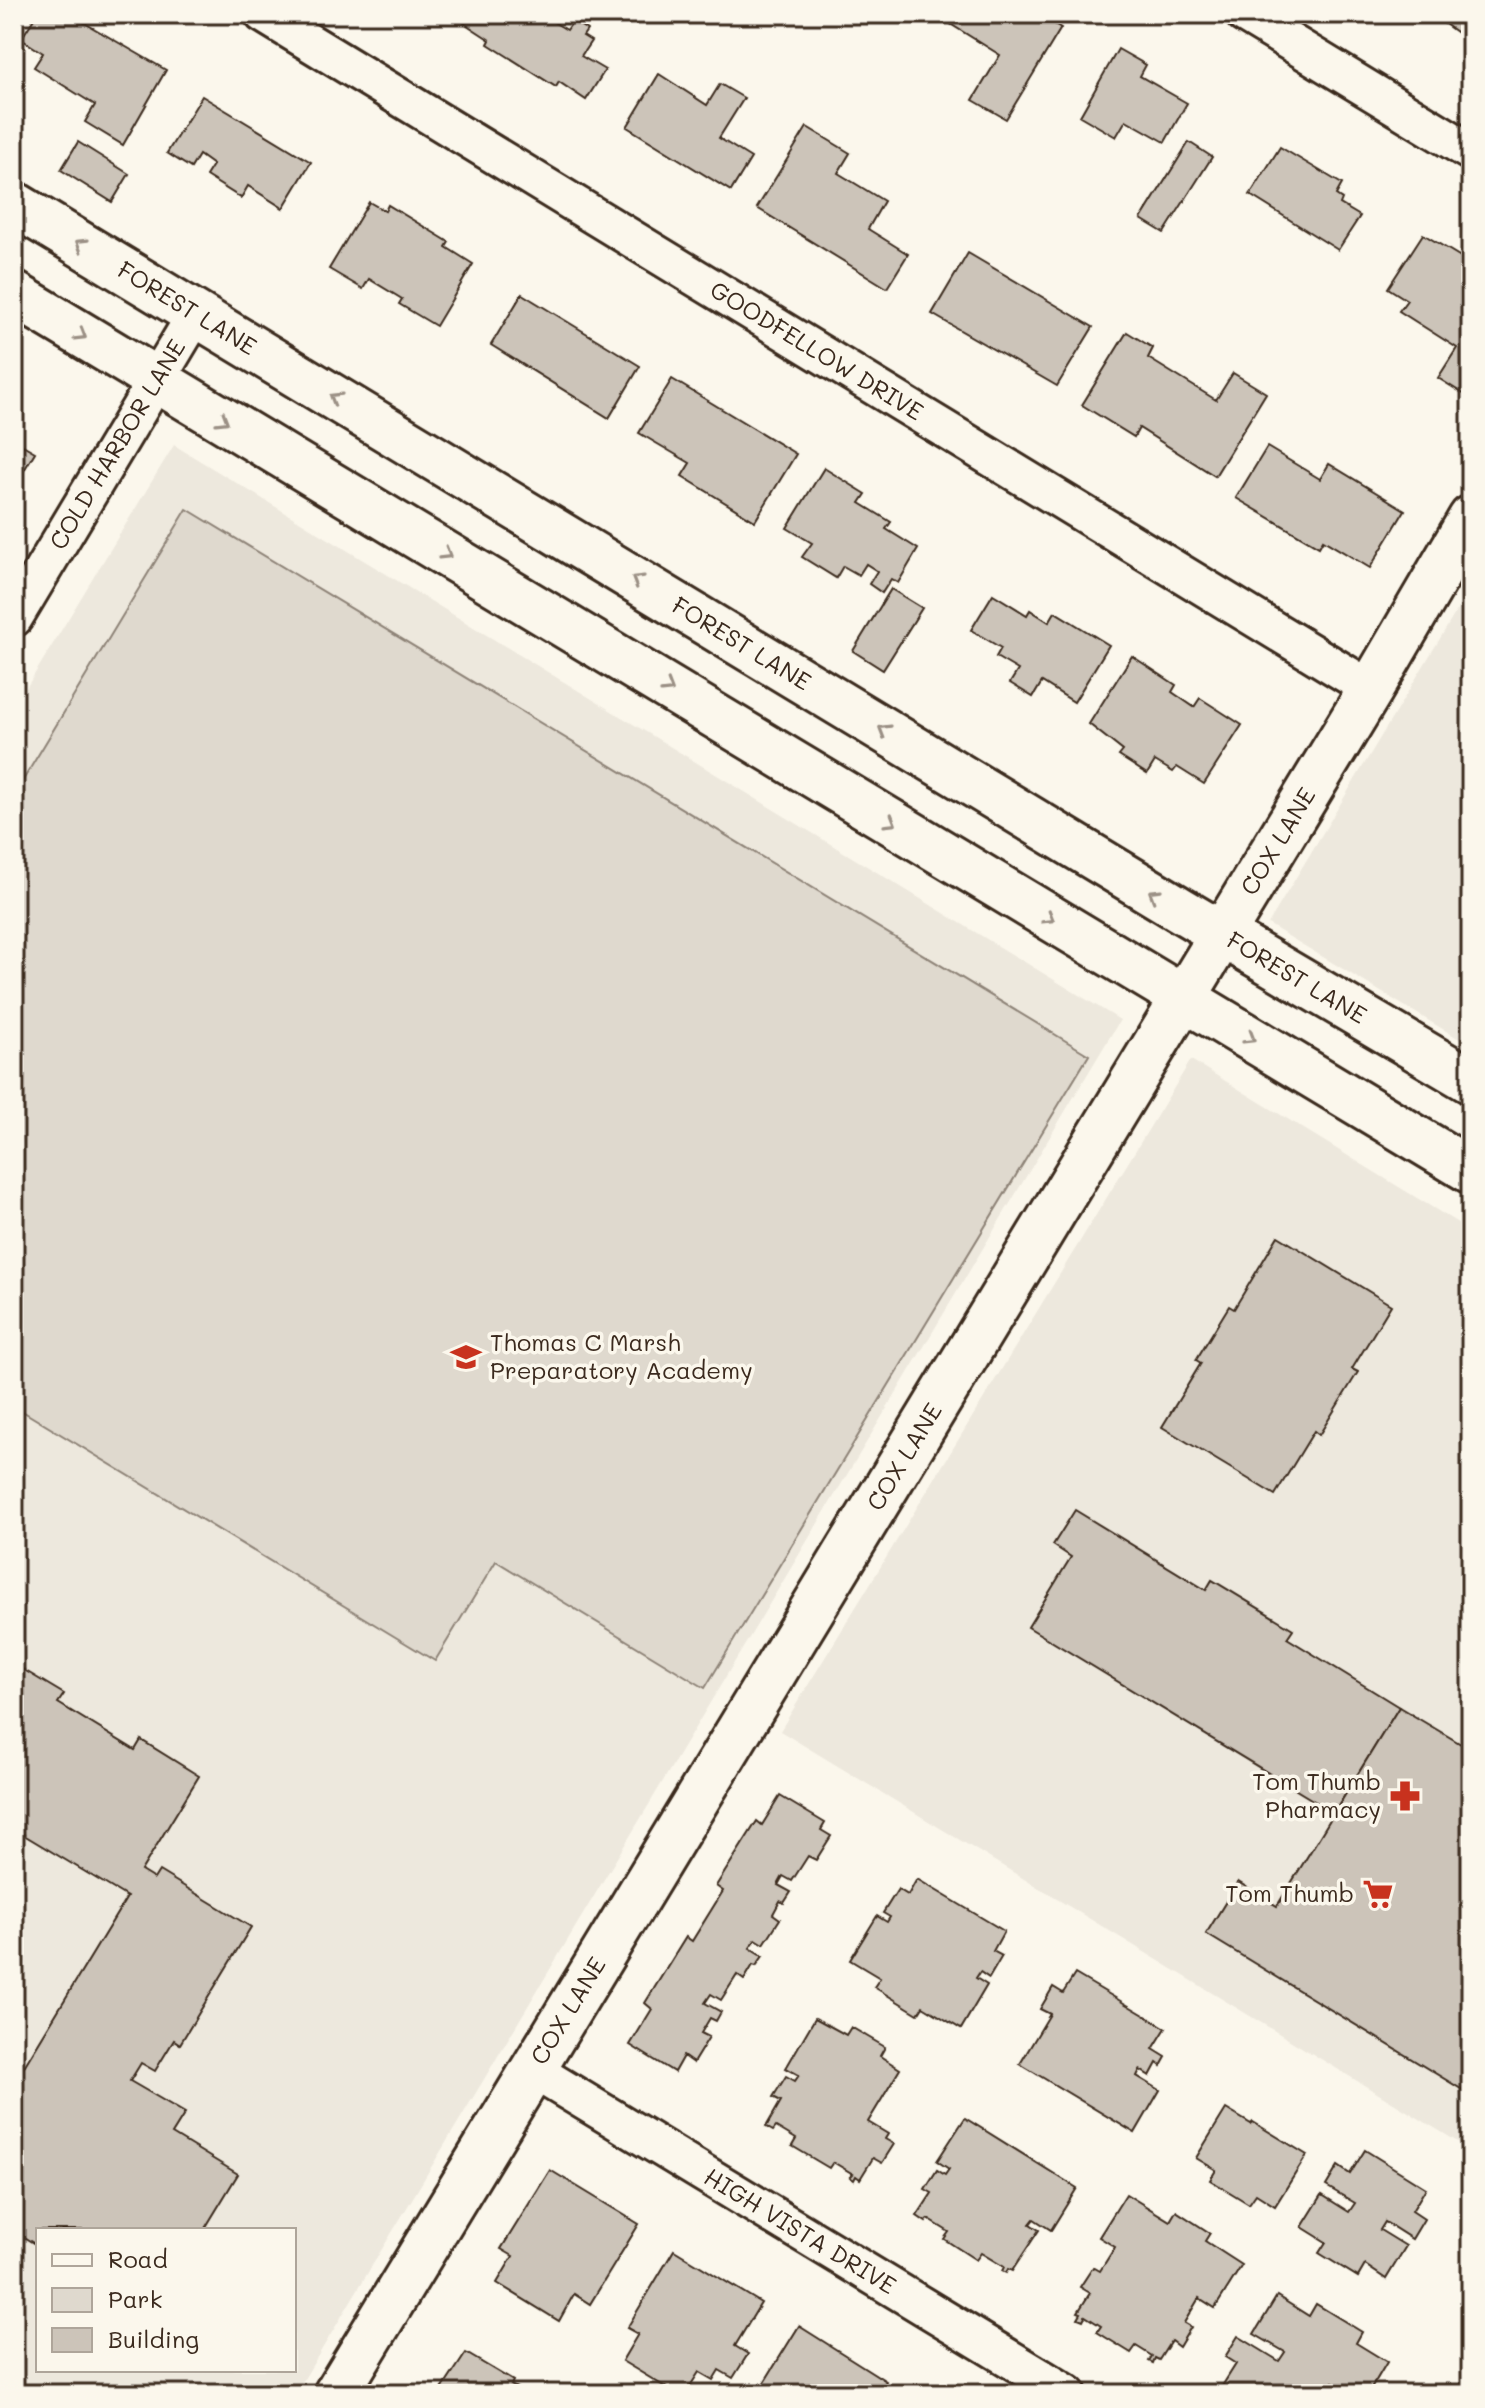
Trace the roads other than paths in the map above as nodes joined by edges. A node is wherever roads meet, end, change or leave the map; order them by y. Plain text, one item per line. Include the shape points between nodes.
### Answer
1 (263, 14) edge
2 (1244, 14) edge
3 (1471, 152) edge
4 (14, 204) edge
5 (14, 294) edge
6 (196, 314) junction
7 (156, 380) junction
8 (1471, 518) edge
9 (14, 618) edge
10 (1371, 689) junction
11 (1221, 934) junction
12 (1183, 998) junction
13 (1471, 1081) edge
14 (1471, 1171) edge
15 (533, 2070) junction
16 (336, 2394) edge
17 (1068, 2394) edge

1 - 10 street, GOODFELLOW DRIVE
2 - 3 street
6 -> 4 main road, FOREST LANE
5 -> 7 main road
6 - 7 street, COLD HARBOR LANE
11 -> 6 main road, FOREST LANE
7 - 9 street, COLD HARBOR LANE
7 -> 12 main road
8 - 10 main road, COX LANE
10 - 11 main road, COX LANE
11 - 12 main road, COX LANE
11 - 13 main road, FOREST LANE
12 -> 14 main road
12 - 15 main road, COX LANE
15 - 16 main road, COX LANE
15 - 17 street, HIGH VISTA DRIVE

